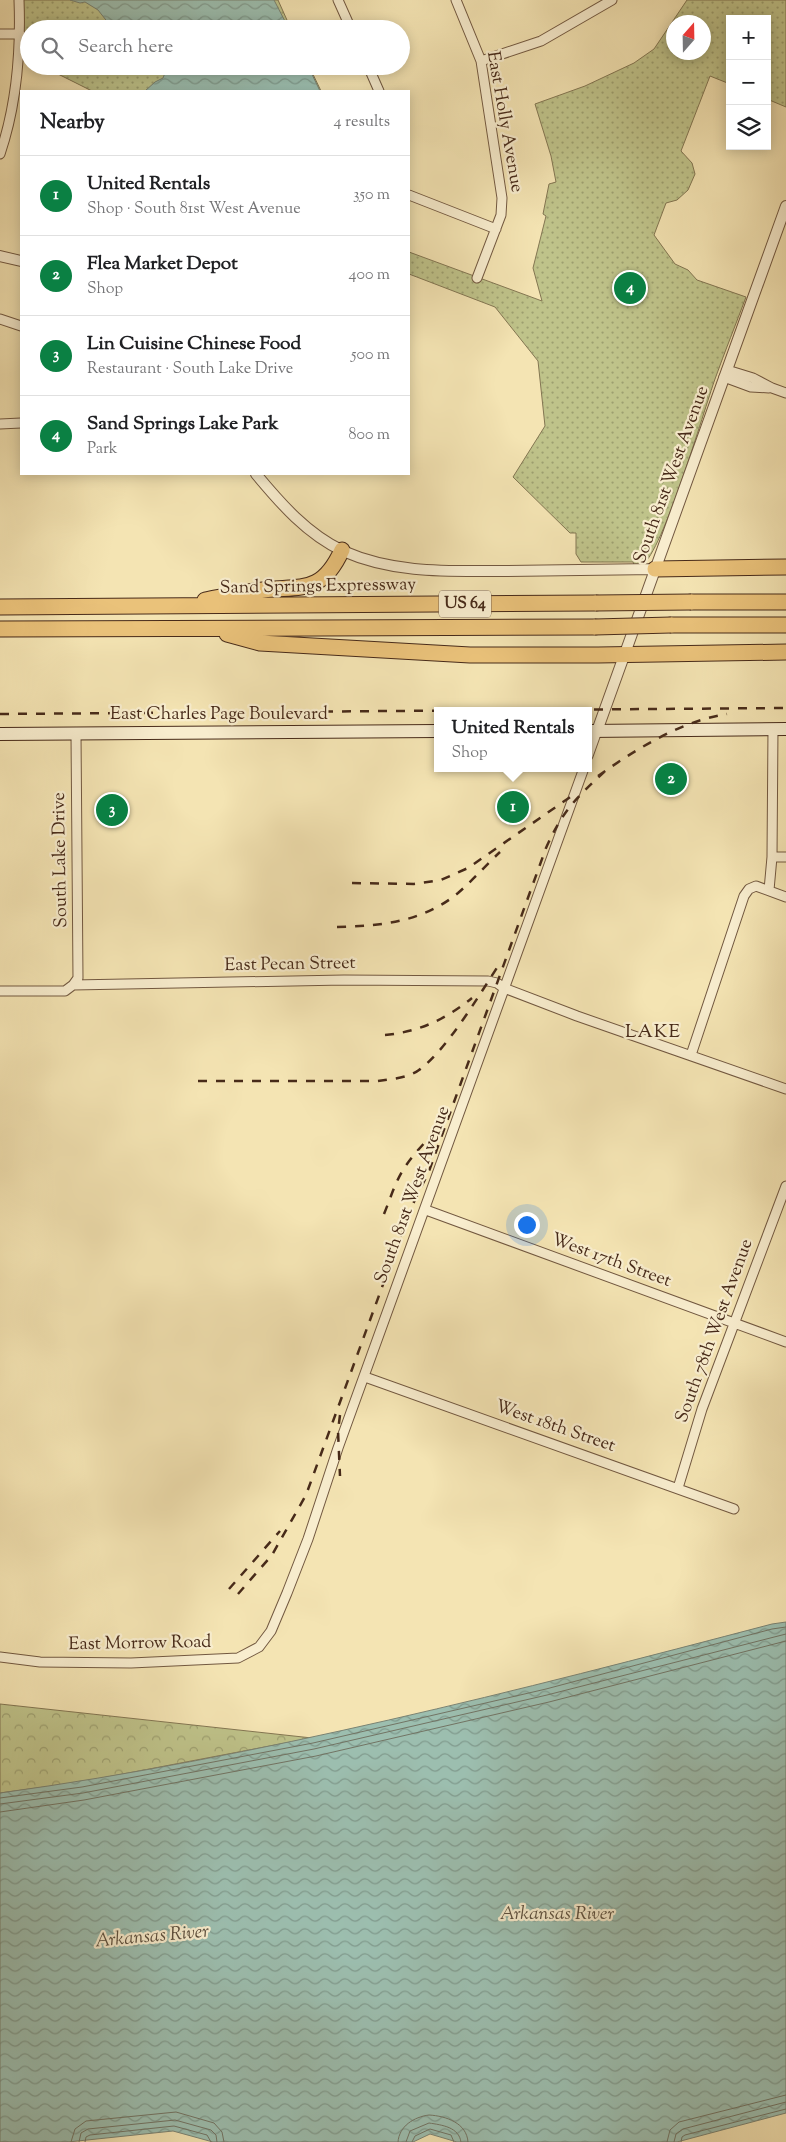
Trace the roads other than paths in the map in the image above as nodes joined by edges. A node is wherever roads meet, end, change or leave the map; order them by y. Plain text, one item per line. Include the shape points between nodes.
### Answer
1 (19, 0) edge
2 (338, 0) edge
3 (456, 0) edge
4 (612, 0) edge
5 (347, 20) edge
6 (0, 34) edge
7 (20, 34) junction
8 (481, 61) junction
9 (372, 75) edge
10 (379, 90) edge
11 (0, 154) edge
12 (410, 195) edge
13 (786, 206) edge
14 (496, 229) junction
15 (0, 256) edge
16 (20, 261) edge
17 (477, 278) dead end
18 (0, 319) edge
19 (20, 326) edge
20 (725, 373) junction
21 (786, 393) edge
22 (20, 423) edge
23 (0, 424) edge
24 (257, 475) edge
25 (342, 550) junction
26 (786, 567) edge
27 (655, 569) junction
28 (786, 602) edge
29 (0, 607) edge
30 (170, 608) junction
31 (786, 625) edge
32 (0, 629) edge
33 (208, 629) junction
34 (786, 652) edge
35 (624, 654) junction
36 (780, 729) edge
37 (434, 731) edge
38 (593, 731) edge
39 (0, 734) edge
40 (76, 734) junction
41 (583, 772) edge
42 (772, 857) junction
43 (786, 857) edge
44 (769, 890) junction
45 (786, 897) edge
46 (73, 985) junction
47 (504, 988) junction
48 (0, 991) edge
49 (691, 1055) junction
50 (786, 1089) edge
51 (786, 1186) edge
52 (426, 1210) junction
53 (736, 1324) junction
54 (786, 1342) edge
55 (365, 1377) junction
56 (678, 1488) junction
57 (734, 1509) dead end
58 (271, 1631) joint
59 (0, 1657) edge

1 - 7 street
2 - 5 street
3 - 8 street, East Holly Avenue
4 - 8 street via 542,40
6 - 7 street
7 - 11 street via 12,112
8 - 14 street, East Holly Avenue via 502,198
9 - 10 street
12 - 14 street
13 - 20 street, South 81st West Avenue
14 - 17 street, East Holly Avenue
15 - 16 street
18 - 19 street
20 - 21 street via 753,378
20 - 27 street, South 81st West Avenue
22 - 23 street
24 - 25 street via 305,526
25 - 27 street via 370,562 415,570
25 - 30 highway via 328,575 311,585 256,590
26 - 27 highway
27 - 35 street, South 81st West Avenue
28 - 30 highway, Sand Springs Expressway / US 64, bridge
29 - 30 highway, Sand Springs Expressway / US 64
31 - 33 highway, US 64, bridge
32 - 33 highway, US 64
33 - 35 highway via 260,643 416,653
34 - 35 highway
35 - 38 street, South 81st West Avenue
36 - 38 main road
36 - 42 street
37 - 40 main road, East Charles Page Boulevard
39 - 40 main road, East Charles Page Boulevard
40 - 46 street, South Lake Drive via 78,978
41 - 47 street, South 81st West Avenue
42 - 43 street
42 - 44 street
44 - 45 street
44 - 49 street via 752,886 744,896
46 - 47 street, East Pecan Street via 363,980 488,981
46 - 48 street, East Pecan Street via 65,991
47 - 49 street, East Pecan Street
47 - 52 street, South 81st West Avenue
49 - 50 street, East Pecan Street
51 - 53 street, South 78th West Avenue
52 - 53 street, West 17th Street
52 - 55 street, South 81st West Avenue
53 - 54 street, West 17th Street
53 - 56 street, South 78th West Avenue via 702,1409
55 - 56 street, West 18th Street
55 - 58 street, South 81st West Avenue via 308,1539
56 - 57 street, West 18th Street
58 - 59 street, East Morrow Road via 259,1647 238,1658 131,1663 40,1662

